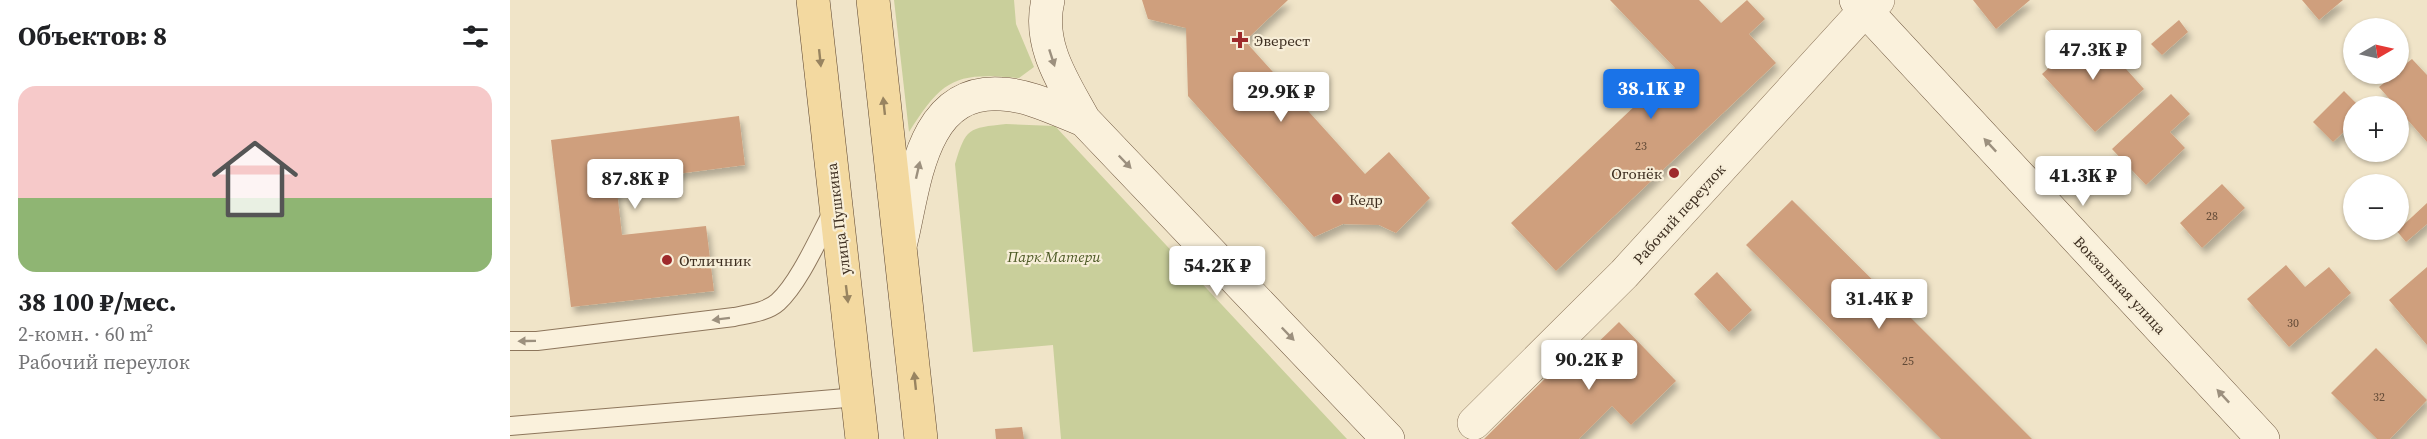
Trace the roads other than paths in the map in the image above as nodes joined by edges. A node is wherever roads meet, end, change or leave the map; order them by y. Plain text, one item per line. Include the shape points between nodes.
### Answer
1 (813, 0) edge
2 (873, 0) edge
3 (1048, 0) edge
4 (1866, 3) edge
5 (1084, 120) junction
6 (836, 205) junction
7 (900, 248) junction
8 (510, 341) edge
9 (858, 397) junction
10 (1474, 423) dead end
11 (510, 426) edge
12 (862, 439) edge
13 (921, 439) edge
14 (1388, 439) edge
15 (2263, 439) edge

1 -> 6 main road, улица Пушкина
7 -> 2 main road
3 -> 5 main road via 1047,40 1053,64
4 - 10 main road, Рабочий переулок via 1624,274
15 -> 4 main road, Вокзальная улица
7 -> 5 main road via 924,148 935,124 956,104 975,96 1001,93
5 -> 14 main road
6 -> 8 lane via 777,303 760,311
6 -> 9 main road, улица Пушкина
13 -> 7 main road
9 - 11 lane
9 - 12 main road, улица Пушкина

